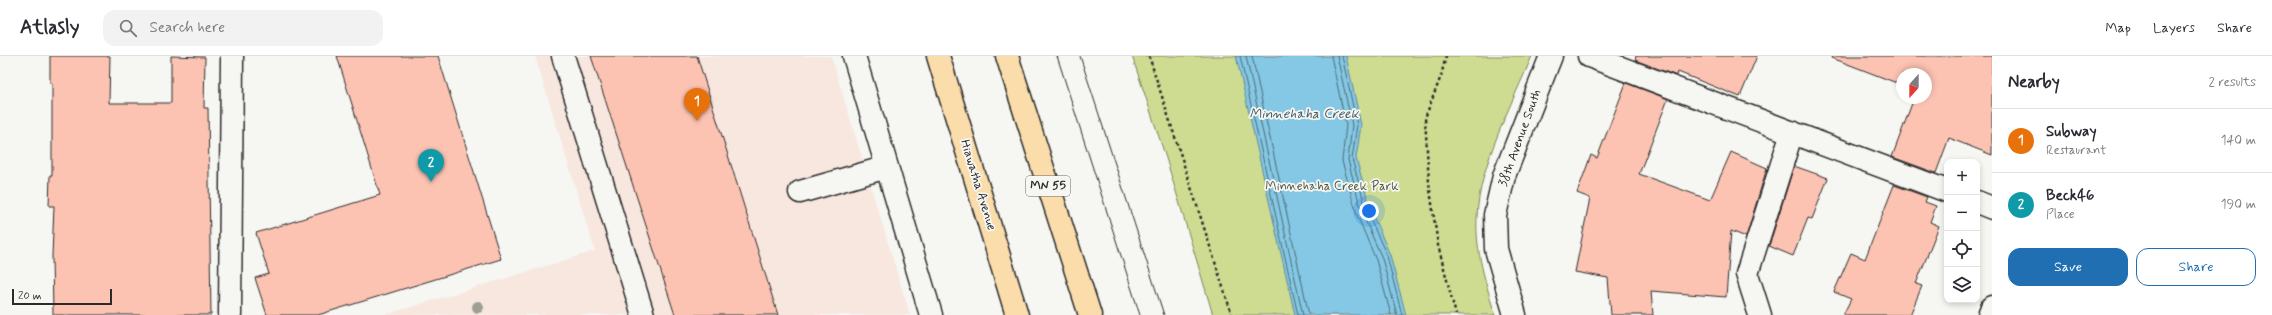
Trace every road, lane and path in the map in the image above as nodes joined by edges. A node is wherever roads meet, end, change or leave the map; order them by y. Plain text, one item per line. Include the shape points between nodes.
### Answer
1 (232, 56) edge
2 (563, 56) edge
3 (854, 56) edge
4 (938, 56) edge
5 (1007, 56) edge
6 (1149, 56) edge
7 (1446, 56) edge
8 (1551, 56) edge
9 (1590, 56) edge
10 (1792, 132) junction
11 (887, 167) junction
12 (1944, 190) edge
13 (800, 192) dead end
14 (1980, 203) edge
15 (1992, 208) edge
16 (1992, 307) edge
17 (230, 315) edge
18 (642, 315) edge
19 (931, 315) edge
20 (1017, 315) edge
21 (1090, 315) edge
22 (1232, 315) edge
23 (1456, 315) edge
24 (1515, 315) edge
25 (1760, 315) edge
26 (1989, 315) edge

1 - 17 street
2 - 18 street
3 - 11 street
4 - 20 highway, Hiawatha Avenue
5 - 21 highway, MN 55
6 - 22 path
7 - 23 path via 1425,118 1438,245
8 - 24 street, 38th Avenue South via 1504,176 1496,214 1496,249
9 - 10 street
10 - 12 street
10 - 25 street via 1747,274
11 - 13 street
11 - 19 street
14 - 15 street
16 - 26 street

